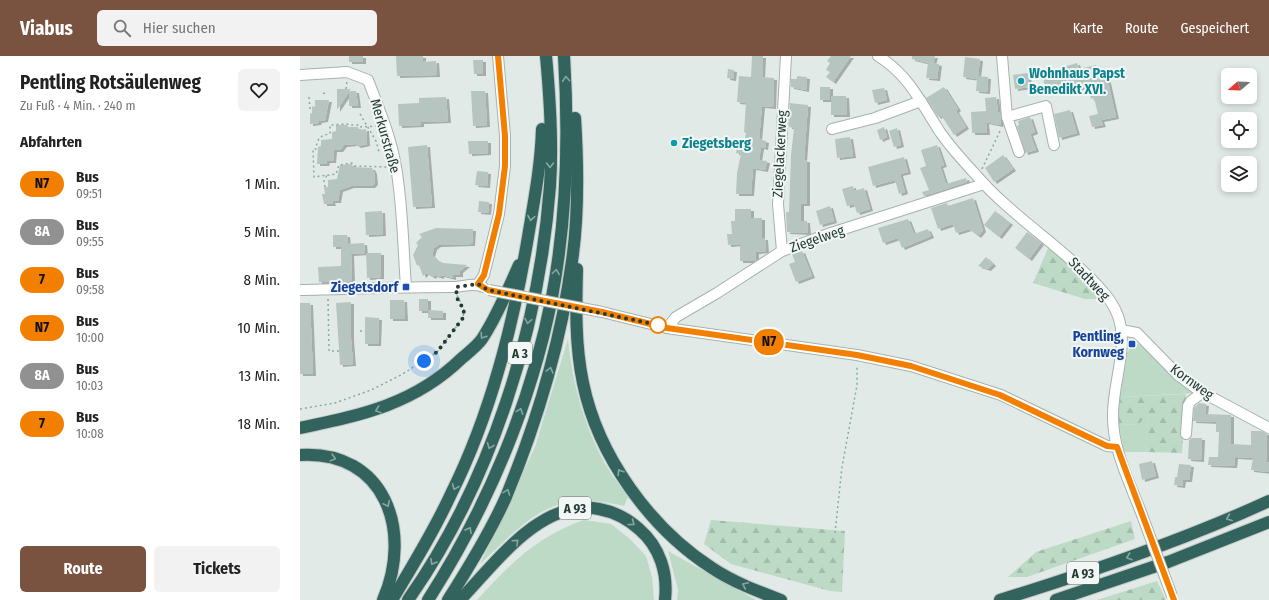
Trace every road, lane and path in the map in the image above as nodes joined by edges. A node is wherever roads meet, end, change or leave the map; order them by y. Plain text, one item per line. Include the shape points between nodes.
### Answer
1 (498, 56) edge
2 (546, 56) edge
3 (564, 56) edge
4 (786, 56) edge
5 (878, 56) edge
6 (1002, 56) edge
7 (300, 75) edge
8 (548, 84) junction
9 (323, 93) dead end
10 (326, 94) dead end
11 (309, 97) dead end
12 (921, 101) junction
13 (567, 102) junction
14 (312, 109) dead end
15 (360, 114) dead end
16 (1007, 117) junction
17 (384, 125) junction
18 (368, 126) junction
19 (832, 129) dead end
20 (1054, 145) dead end
21 (379, 152) dead end
22 (1019, 152) dead end
23 (396, 168) junction
24 (327, 175) junction
25 (981, 181) junction
26 (325, 187) dead end
27 (576, 212) junction
28 (525, 251) junction
29 (782, 251) junction
30 (478, 284) junction
31 (406, 287) junction
32 (456, 287) junction
33 (327, 289) junction
34 (300, 290) edge
35 (328, 316) junction
36 (332, 316) dead end
37 (667, 328) junction
38 (1121, 330) junction
39 (360, 331) dead end
40 (365, 331) dead end
41 (340, 351) dead end
42 (857, 355) junction
43 (1202, 393) junction
44 (300, 409) edge
45 (300, 428) edge
46 (1269, 428) edge
47 (1186, 434) dead end
48 (1117, 447) junction
49 (300, 455) edge
50 (1269, 501) edge
51 (1269, 522) edge
52 (835, 533) dead end
53 (1173, 598) edge
54 (383, 600) edge
55 (392, 600) edge
56 (408, 600) edge
57 (428, 600) edge
58 (448, 600) edge
59 (460, 600) edge
60 (665, 600) edge
61 (780, 600) edge
62 (1000, 600) edge
63 (1056, 600) edge

1 - 30 street via 505,166 499,214 484,275
2 - 8 highway, A 3
13 -> 3 highway, A 3
4 - 29 street, Ziegelackerweg via 778,204
5 - 12 street, Stadtweg via 899,71
6 - 16 street
7 - 17 street, Merkurstraße via 347,72 368,80
8 -> 28 highway via 542,110 539,165
8 -> 56 highway, A 3 via 550,184 545,239 527,330 500,421 486,455 451,532
9 - 10 path
11 - 14 path
12 - 19 street via 875,118
12 - 25 street, Stadtweg via 941,134
13 - 27 highway, A 3 via 575,116
57 -> 13 highway, A 3 via 477,514 497,472 528,387 552,297 556,270 568,148
15 - 18 path
16 - 20 street via 1046,106
16 - 22 street
16 - 25 path
17 - 18 path
17 - 23 street, Merkurstraße
18 - 21 path
18 - 24 path via 360,128 360,125 330,125 331,134 322,135 317,141 317,149 313,149 314,176
23 - 24 path via 355,166 352,163 339,165 337,174
23 - 31 street, Merkurstraße
24 - 26 path
25 - 29 street, Ziegelweg
25 - 38 street, Stadtweg via 1101,288 1118,316
58 -> 27 highway, A 3 via 473,560 505,497 546,384 564,307 572,260
61 -> 27 highway, A 3 via 712,568 681,544 656,520 632,491 612,460 597,428 578,354 576,317 579,224
28 -> 45 highway via 497,313 481,340 431,385 380,410
28 -> 55 highway via 510,328 486,410 452,494
29 - 37 street, Ziegelweg via 676,317
30 - 32 street
30 - 37 street, bridge via 488,290 602,312
31 - 32 street
31 - 33 street
32 - 44 path via 457,298 464,310 463,318 437,352 371,390 335,403
33 - 34 street
33 - 35 path
35 - 36 path
35 - 41 path via 329,351
37 - 42 street
38 - 43 street, Kornweg via 1137,332 1178,375
38 - 48 street, Stadtweg via 1121,354 1113,415
39 - 40 path
42 - 48 street via 911,366 1000,395 1107,446
42 - 52 path via 857,385 842,467
43 - 46 street, Kornweg
43 - 47 street via 1188,406
48 - 53 street, Stadtweg, bridge
49 -> 54 highway via 313,454 348,463 376,484 389,508 395,532 394,560
50 -> 62 highway, A 93 via 1166,544
51 - 63 highway, A 93 via 1168,562
59 -> 60 highway, A 93 via 491,566 530,530 571,508 588,507 619,514 647,536 664,568 667,586

